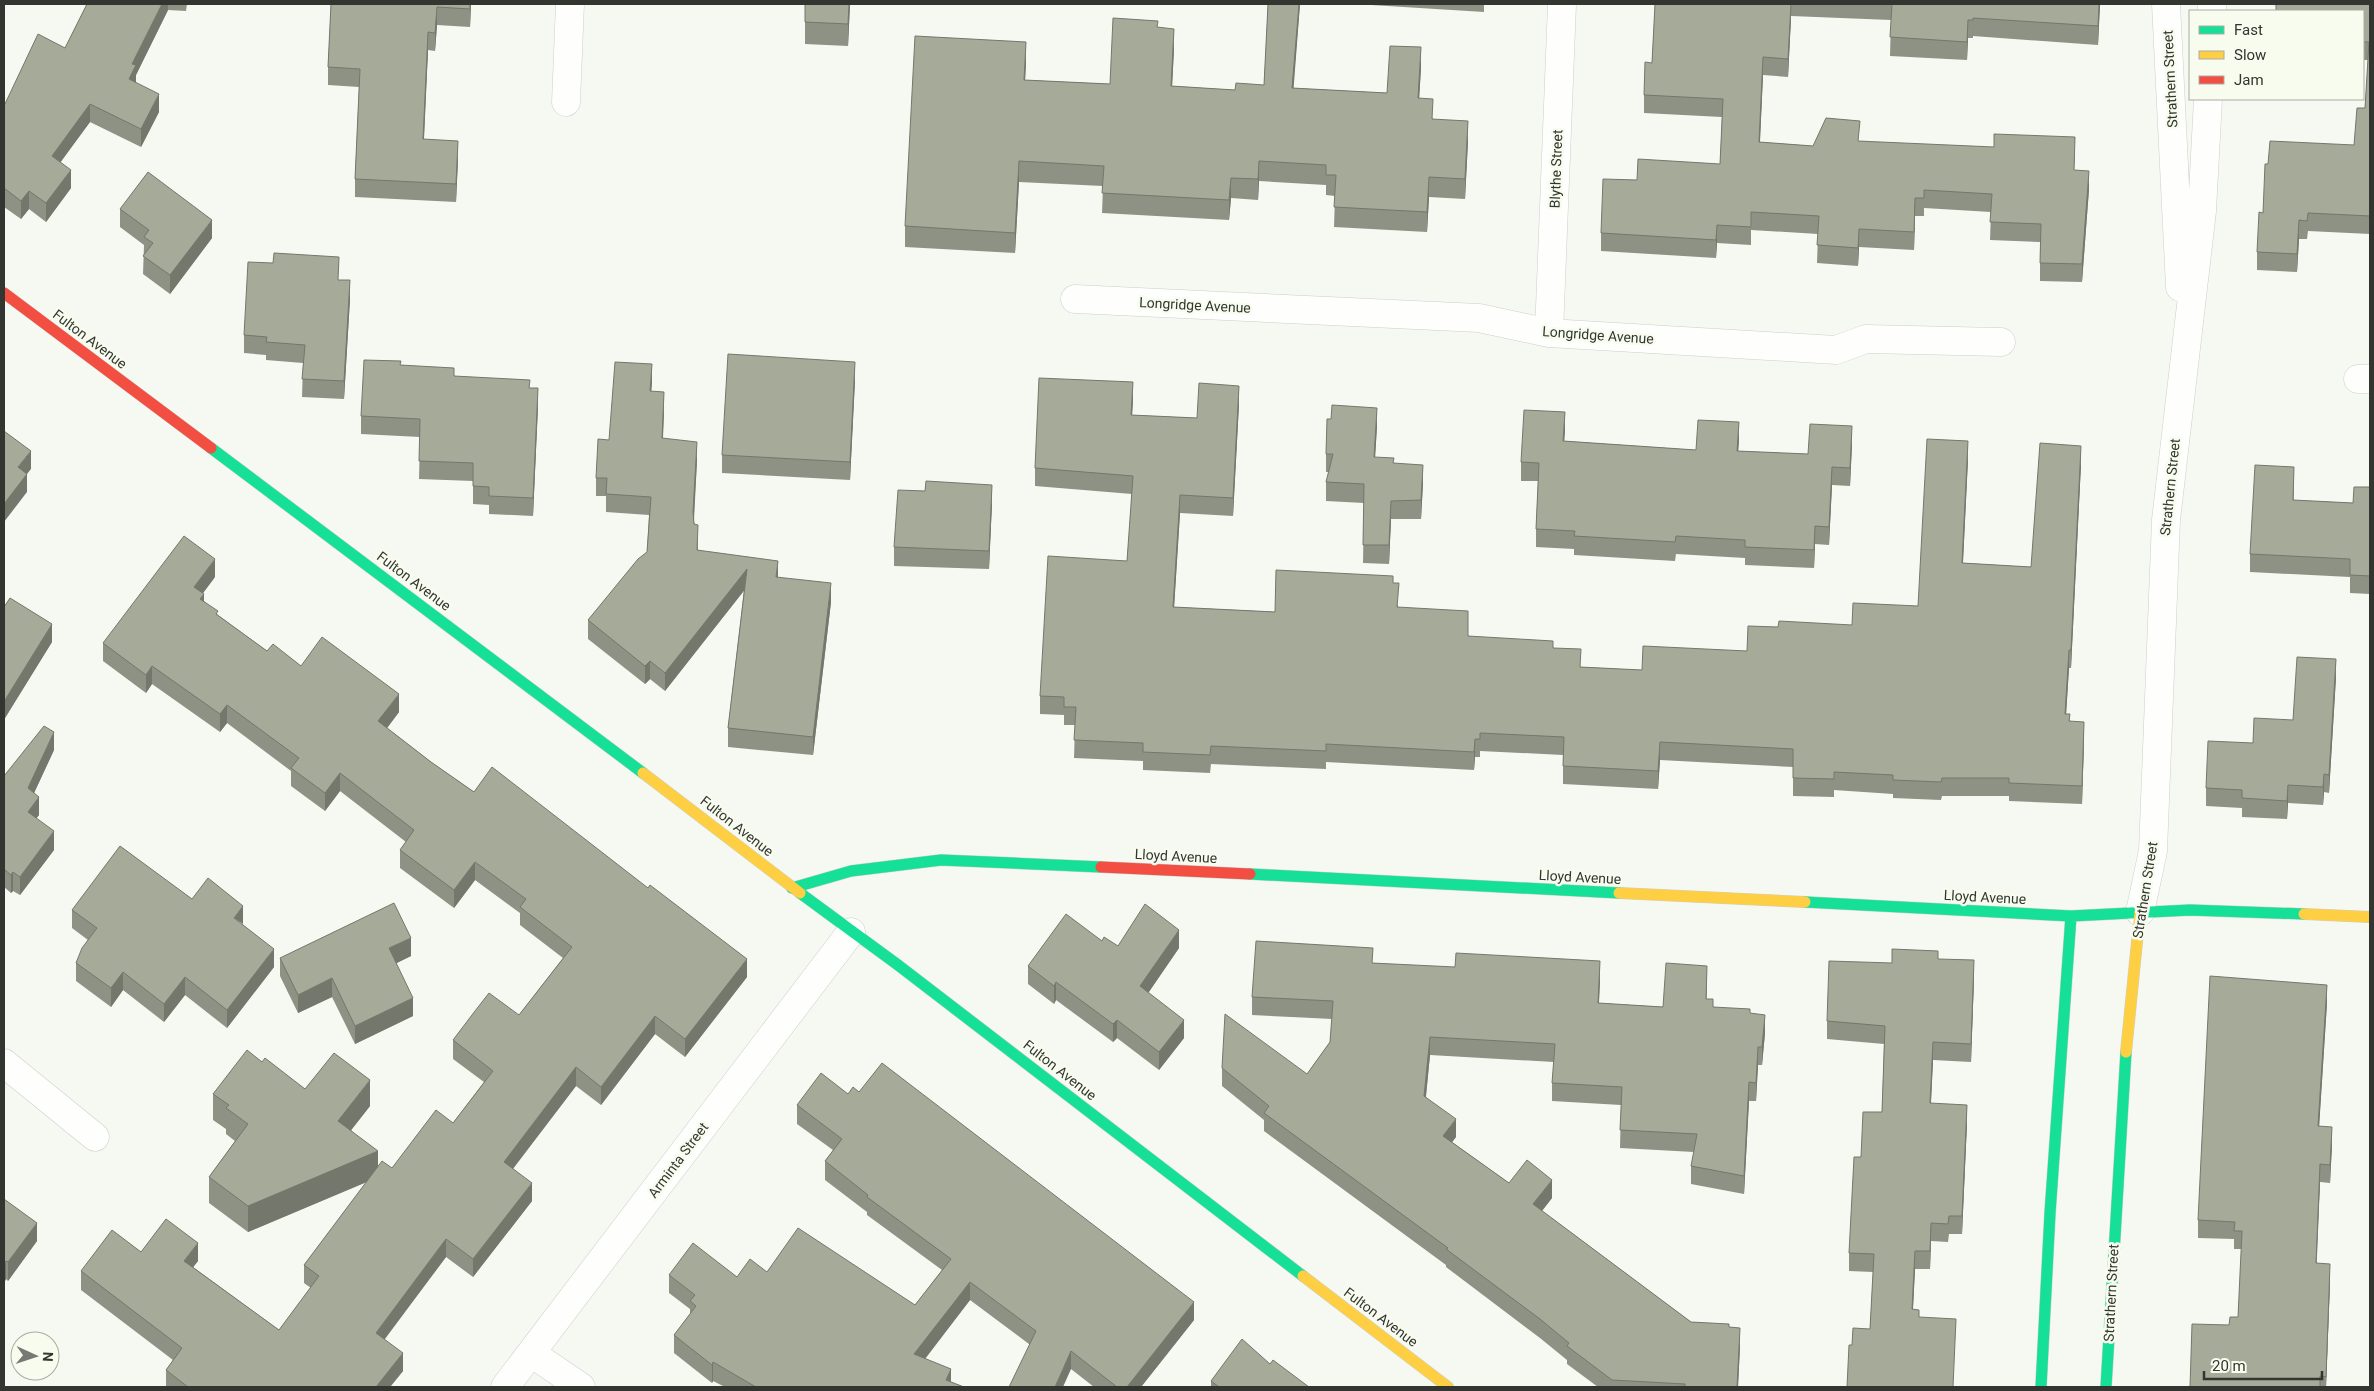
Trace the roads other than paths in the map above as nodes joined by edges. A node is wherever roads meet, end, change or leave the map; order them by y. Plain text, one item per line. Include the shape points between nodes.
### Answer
1 (570, 4) edge
2 (1562, 4) edge
3 (2166, 4) edge
4 (2208, 100) edge
5 (566, 102) dead end
6 (4, 293) edge
7 (1075, 299) dead end
8 (1549, 333) junction
9 (2001, 342) dead end
10 (2184, 363) junction
11 (792, 888) junction
12 (2140, 912) junction
13 (2071, 916) junction
14 (2370, 917) edge
15 (851, 932) junction
16 (4, 1063) edge
17 (95, 1136) dead end
18 (531, 1353) junction
19 (505, 1387) edge
20 (581, 1387) edge
21 (1448, 1387) edge
22 (2041, 1387) edge
23 (2106, 1387) edge

1 - 5 street
2 - 8 street, Blythe Street
3 - 10 street, Strathern Street
4 - 10 street, Strathern Street via 2202,211
6 - 11 street, Fulton Avenue
7 - 8 street, Longridge Avenue via 1479,318
8 - 9 street, Longridge Avenue via 1836,350 1866,339
10 - 12 street, Strathern Street via 2166,520 2153,851
11 - 13 street, Lloyd Avenue via 851,871 942,860 991,861
11 - 15 street, Fulton Avenue
12 - 13 street, Lloyd Avenue
12 - 14 street, Lloyd Avenue via 2190,910
12 - 23 street, Strathern Street via 2112,1261
13 - 22 street
15 - 18 street, Arminta Street
15 - 21 street, Fulton Avenue
16 - 17 street
18 - 19 street, Arminta Street
18 - 20 street

